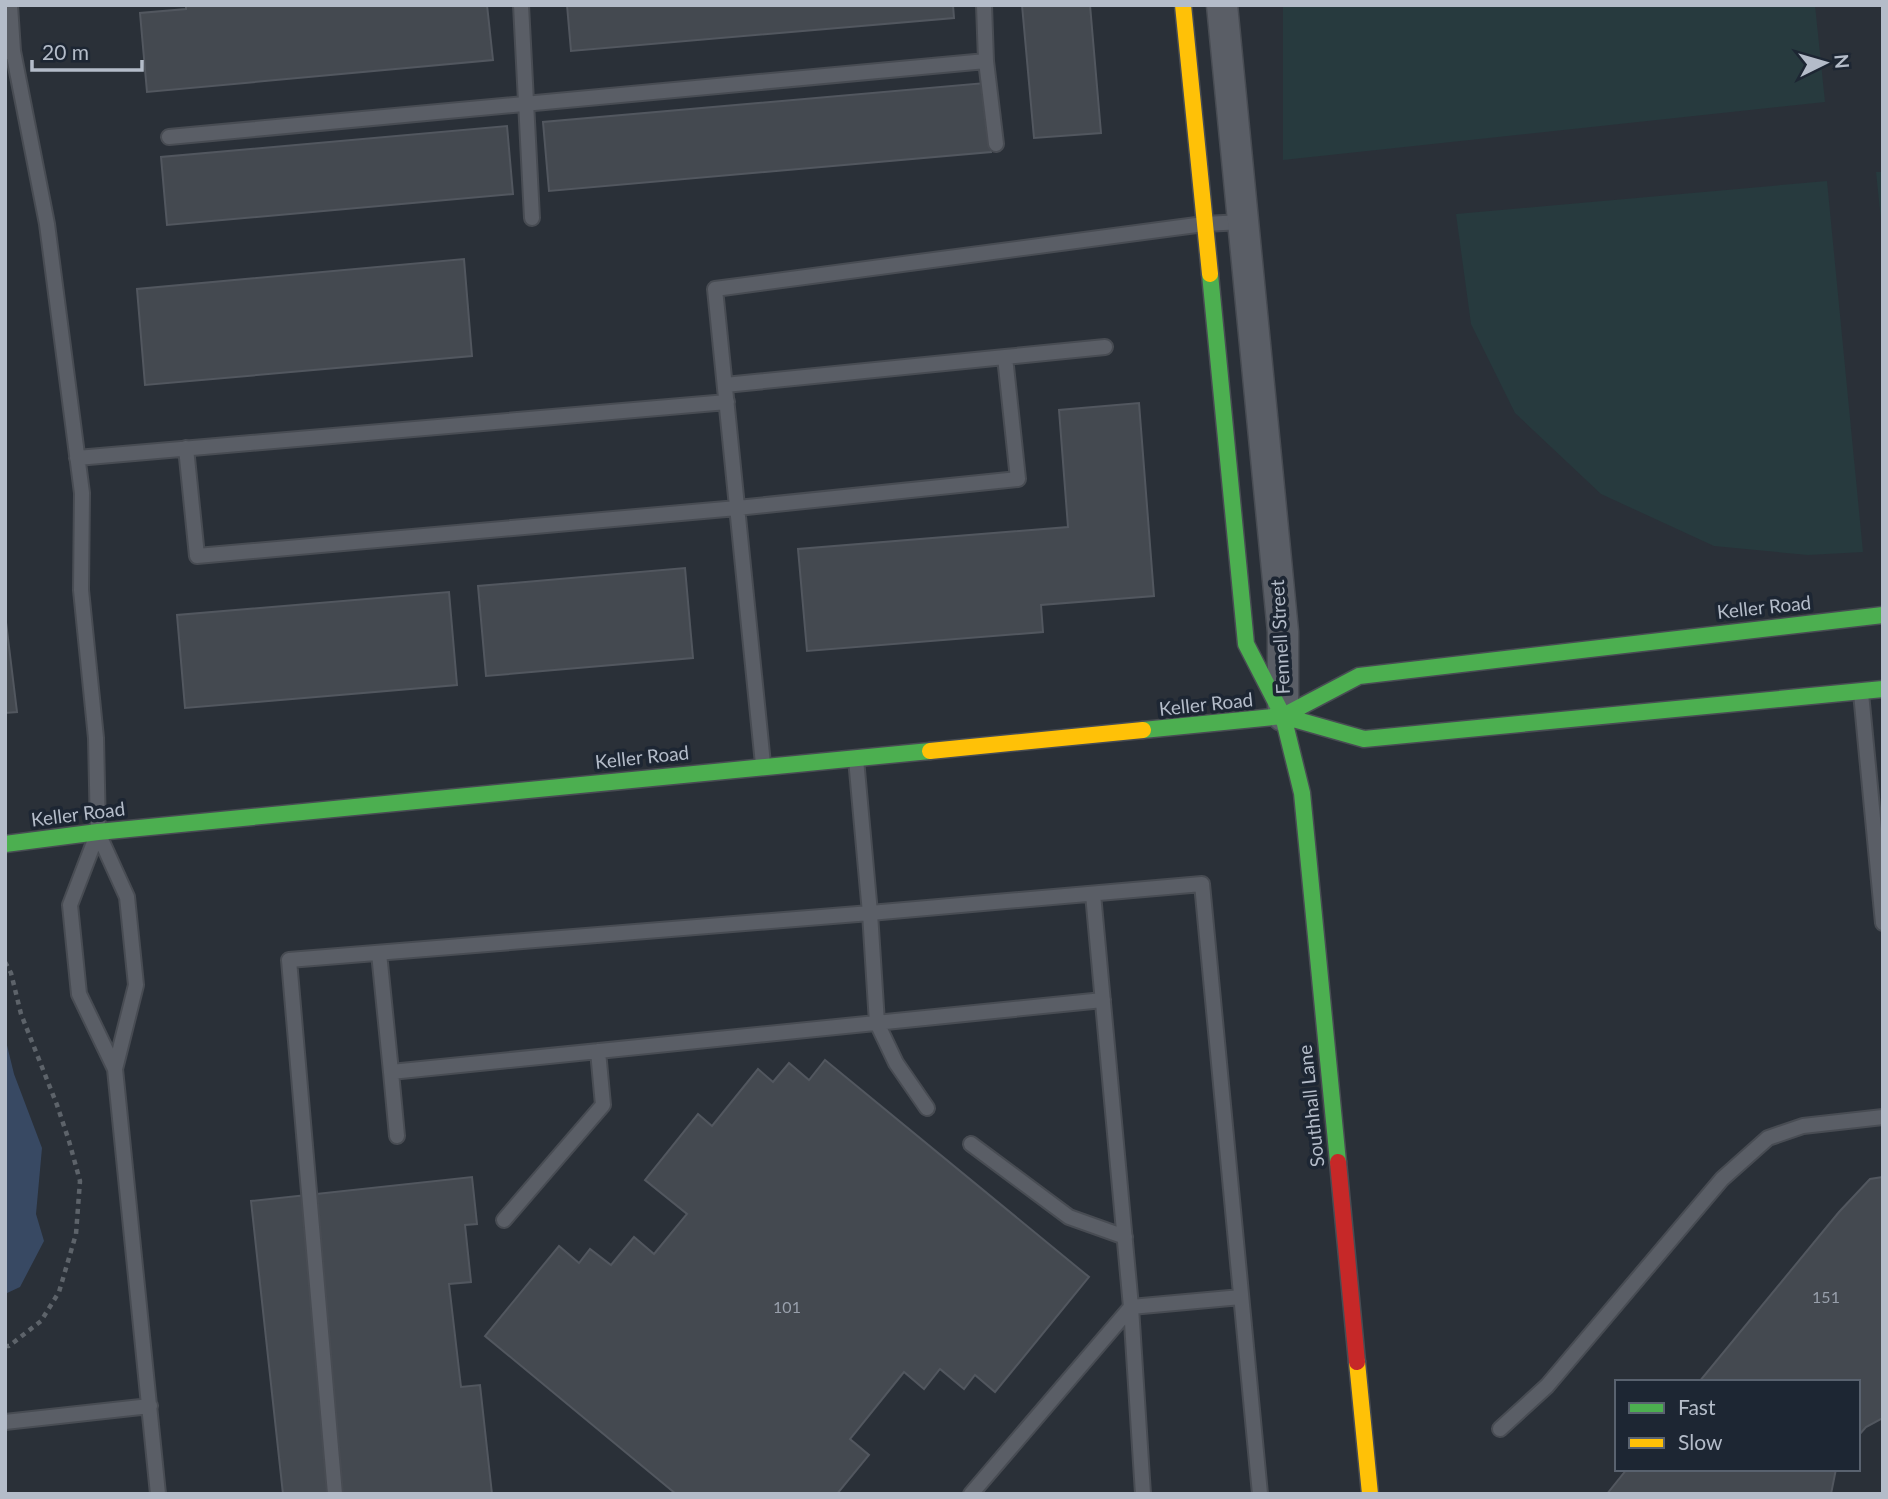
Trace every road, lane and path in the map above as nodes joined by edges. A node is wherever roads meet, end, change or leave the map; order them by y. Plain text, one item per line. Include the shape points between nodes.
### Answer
1 (10, 5) edge
2 (521, 5) edge
3 (984, 5) edge
4 (1182, 5) edge
5 (1222, 5) edge
6 (9, 52) edge
7 (986, 61) junction
8 (525, 104) junction
9 (169, 138) dead end
10 (996, 144) dead end
11 (532, 218) dead end
12 (1243, 222) junction
13 (1204, 223) junction
14 (1105, 347) dead end
15 (1005, 357) junction
16 (725, 385) junction
17 (727, 402) junction
18 (186, 448) junction
19 (77, 458) junction
20 (737, 508) junction
21 (1883, 615) edge
22 (1883, 689) edge
23 (1861, 691) junction
24 (1283, 716) junction
25 (855, 758) junction
26 (763, 766) junction
27 (98, 832) junction
28 (5, 844) edge
29 (1093, 894) junction
30 (870, 914) junction
31 (1883, 923) edge
32 (379, 953) junction
33 (5, 962) edge
34 (1102, 1000) junction
35 (877, 1023) junction
36 (598, 1051) junction
37 (115, 1069) junction
38 (391, 1072) junction
39 (927, 1108) dead end
40 (1883, 1117) edge
41 (397, 1136) dead end
42 (971, 1144) dead end
43 (504, 1220) dead end
44 (1125, 1237) junction
45 (1241, 1297) junction
46 (1131, 1307) junction
47 (5, 1346) edge
48 (150, 1406) junction
49 (5, 1422) edge
50 (1500, 1429) dead end
51 (158, 1494) edge
52 (335, 1494) edge
53 (971, 1494) edge
54 (1143, 1494) edge
55 (1260, 1494) edge
56 (1370, 1494) edge

1 - 6 lane
2 - 8 lane
3 - 7 lane
4 - 13 street, Fennell Street
5 - 12 street, Fennell Street
6 - 19 lane via 47,224
7 - 8 lane
7 - 10 lane
8 - 9 lane
8 - 11 lane
12 - 13 lane
12 - 24 street, Fennell Street via 1283,632
13 - 16 lane via 715,289
13 - 24 street, Fennell Street via 1246,644
14 - 15 lane
15 - 16 lane
15 - 20 lane via 1018,480
16 - 17 lane
17 - 18 lane
17 - 20 lane
18 - 19 lane
18 - 20 lane via 197,556
19 - 27 lane
20 - 26 lane
21 - 24 street, Keller Road via 1359,676
22 - 23 street, Keller Road
23 - 24 street, Keller Road via 1364,739
23 - 31 lane
24 - 25 street, Keller Road
24 - 56 street, Southhall Lane via 1302,793
25 - 26 street, Keller Road
25 - 30 lane
26 - 27 street, Keller Road
27 - 28 street, Keller Road
27 - 37 lane via 127,897 136,985
27 - 37 lane via 70,905 79,994
29 - 30 lane
29 - 34 lane
29 - 45 lane via 1202,884
30 - 32 lane
30 - 35 lane
32 - 38 lane
32 - 52 lane via 289,960
33 - 47 path via 80,1181 76,1234 59,1292 41,1321
34 - 35 lane
34 - 44 lane
35 - 36 lane
35 - 39 lane via 896,1063
36 - 38 lane
36 - 43 lane via 603,1105
37 - 48 lane
38 - 41 lane
40 - 50 lane via 1803,1126 1768,1138 1722,1179 1547,1386
42 - 44 lane via 1069,1217
44 - 46 lane
45 - 46 lane
45 - 55 lane
46 - 53 lane
46 - 54 lane
48 - 49 lane
48 - 51 lane

